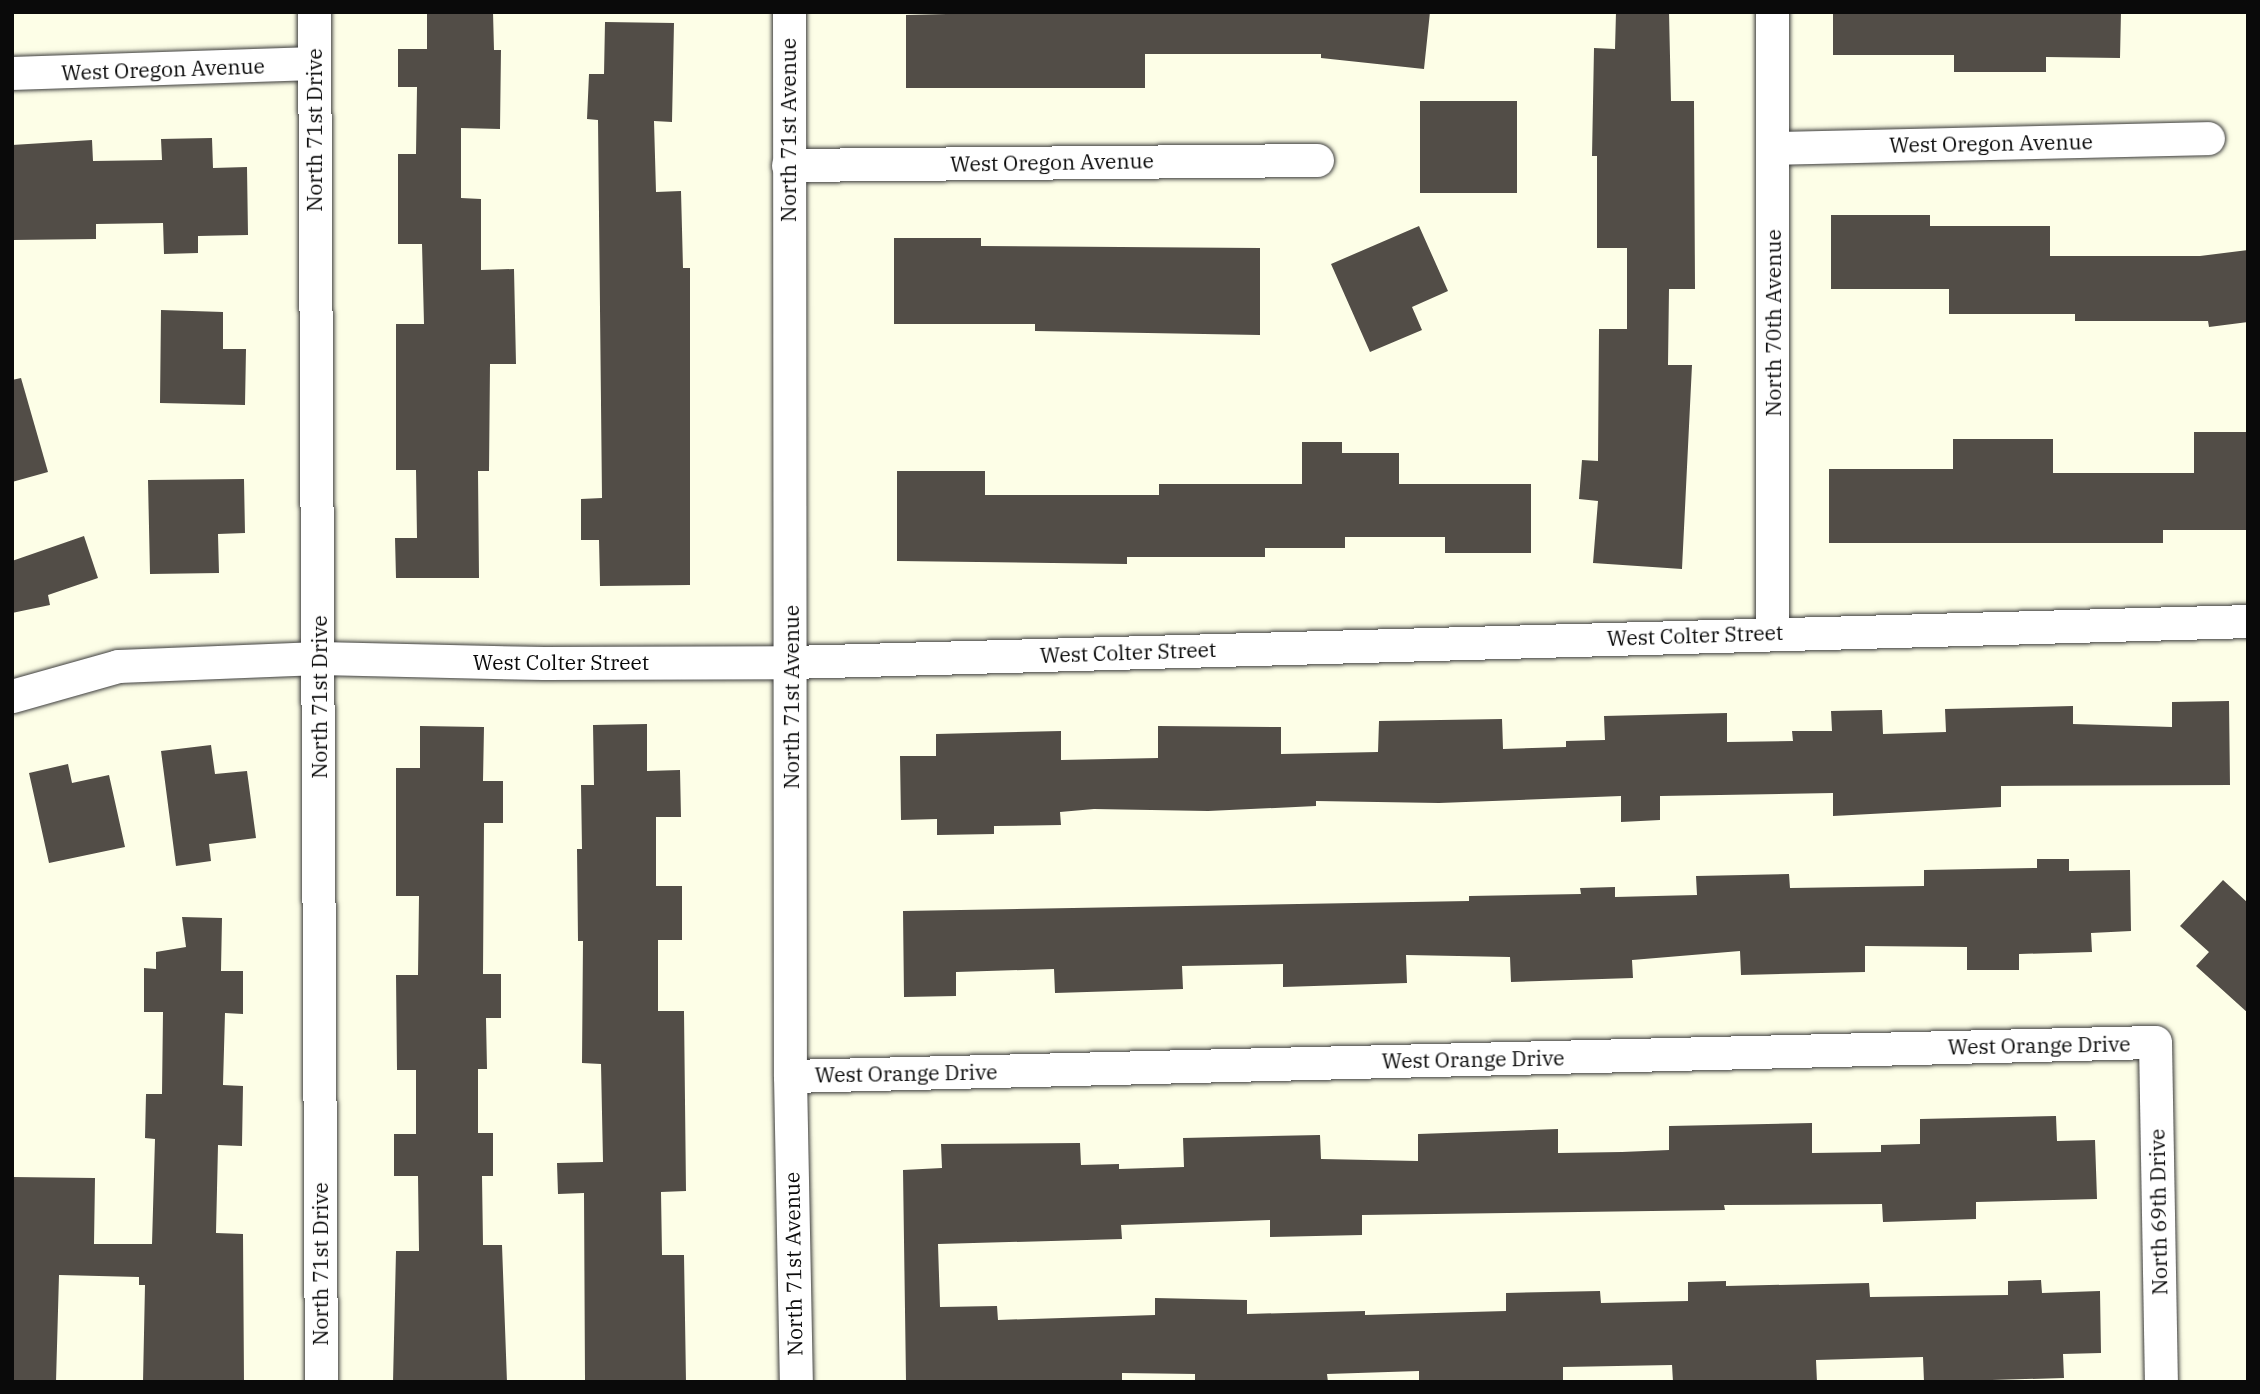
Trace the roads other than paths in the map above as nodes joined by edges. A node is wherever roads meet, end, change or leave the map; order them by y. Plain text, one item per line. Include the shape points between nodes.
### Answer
1 (314, 12) edge
2 (789, 12) edge
3 (1772, 12) edge
4 (313, 63) junction
5 (12, 73) edge
6 (2208, 138) dead end
7 (1773, 148) junction
8 (1317, 160) dead end
9 (788, 165) junction
10 (2248, 621) edge
11 (1772, 633) junction
12 (319, 658) junction
13 (791, 662) junction
14 (12, 696) edge
15 (2155, 1042) joint
16 (790, 1076) junction
17 (321, 1382) edge
18 (796, 1382) edge
19 (2161, 1382) edge

1 - 4 street, North 71st Drive
2 - 9 street, North 71st Avenue
3 - 7 street, North 70th Avenue
4 - 5 street, West Oregon Avenue
4 - 12 street, North 71st Drive
6 - 7 street, West Oregon Avenue
7 - 11 street, North 70th Avenue
8 - 9 street, West Oregon Avenue
9 - 13 street, North 71st Avenue
10 - 11 street, West Colter Street
11 - 13 street, West Colter Street
12 - 13 street, West Colter Street
12 - 14 street, West Colter Street via 118,666
12 - 17 street, North 71st Drive
13 - 16 street, North 71st Avenue
15 - 16 street, West Orange Drive
15 - 19 street, North 69th Drive
16 - 18 street, North 71st Avenue

